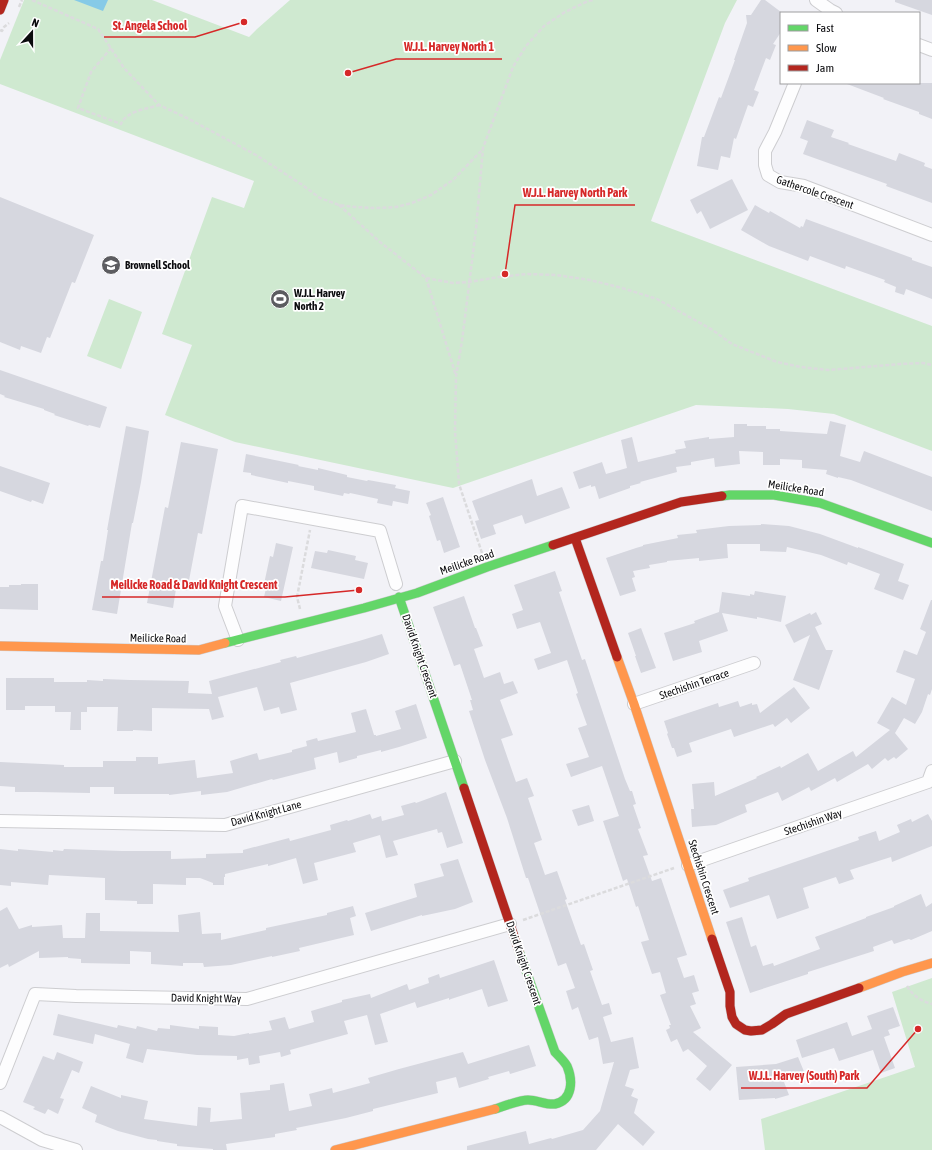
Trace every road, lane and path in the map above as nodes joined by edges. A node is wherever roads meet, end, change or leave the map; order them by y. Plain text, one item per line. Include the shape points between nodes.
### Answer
1 (4, 0) edge
2 (32, 0) edge
3 (594, 0) edge
4 (816, 0) edge
5 (0, 10) edge
6 (832, 12) edge
7 (920, 45) edge
8 (111, 48) junction
9 (932, 50) edge
10 (794, 84) edge
11 (159, 105) junction
12 (483, 148) junction
13 (339, 205) junction
14 (932, 235) edge
15 (426, 278) junction
16 (469, 282) junction
17 (932, 365) edge
18 (456, 376) junction
19 (312, 519) junction
20 (575, 538) junction
21 (932, 543) edge
22 (482, 554) dead end
23 (396, 584) dead end
24 (400, 597) junction
25 (303, 623) junction
26 (238, 640) junction
27 (0, 646) edge
28 (754, 663) dead end
29 (634, 704) junction
30 (455, 761) junction
31 (932, 771) edge
32 (0, 821) edge
33 (688, 865) junction
34 (674, 868) dead end
35 (524, 920) dead end
36 (510, 924) junction
37 (932, 963) edge
38 (907, 985) dead end
39 (932, 1004) edge
40 (0, 1083) edge
41 (0, 1117) edge
42 (76, 1150) edge
43 (335, 1150) edge

1 - 5 street
2 - 8 path via 98,28
3 - 12 path via 565,12 544,26 526,46 513,67
4 - 6 street
7 - 9 street
8 - 11 path via 124,68
8 - 11 path via 91,72 78,108 121,124 130,114
10 - 14 street, Gathercole Crescent via 765,151 768,175 780,182 804,186
11 - 13 path via 256,156 320,198
12 - 13 path via 454,180 431,195 412,203 376,208
12 - 16 path
13 - 15 path
15 - 16 path via 453,283
15 - 18 path
16 - 17 path via 527,274 556,275 622,288 657,299 711,329 732,344 777,362 801,367 828,370 900,364
16 - 18 path
18 - 22 path via 455,431 459,484
19 - 23 street via 380,531
19 - 25 path via 297,597
19 - 26 street via 242,506 225,606
20 - 21 street, Meilicke Road via 681,502 730,495 774,495 820,503
20 - 24 street, Meilicke Road
20 - 29 street, Stechishin Crescent
24 - 25 street, Meilicke Road
24 - 30 street, David Knight Crescent
25 - 26 street, Meilicke Road
26 - 27 street, Meilicke Road via 199,650
28 - 29 street, Stechishin Terrace
29 - 33 street, Stechishin Crescent
30 - 32 street, David Knight Lane via 225,825
30 - 36 street, David Knight Crescent
31 - 33 street, Stechishin Way via 928,782
33 - 37 street, Stechishin Crescent via 730,992 733,1021 743,1029 762,1030 786,1014
34 - 35 path
36 - 40 street, David Knight Way via 247,999 35,994
36 - 43 street, David Knight Crescent via 555,1052 567,1066 571,1092 566,1100 548,1104 528,1100
38 - 39 path via 911,993
41 - 42 street via 42,1140

